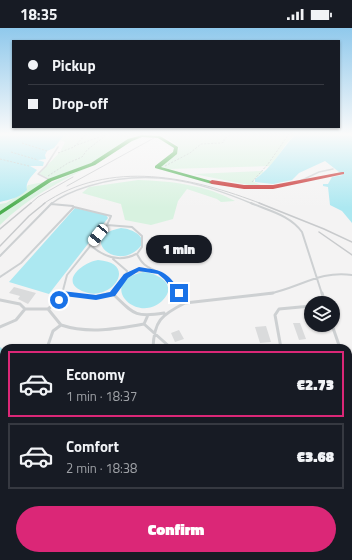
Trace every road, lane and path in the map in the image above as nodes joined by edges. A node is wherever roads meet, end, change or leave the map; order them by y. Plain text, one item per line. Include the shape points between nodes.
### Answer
1 (0, 159) edge
2 (34, 159) edge
3 (50, 159) edge
4 (78, 159) edge
5 (101, 159) edge
6 (166, 159) edge
7 (179, 159) edge
8 (271, 159) edge
9 (38, 160) dead end
10 (30, 166) dead end
11 (159, 168) junction
12 (333, 169) dead end
13 (322, 173) junction
14 (342, 173) dead end
15 (47, 179) junction
16 (255, 187) junction
17 (51, 204) junction
18 (74, 206) junction
19 (0, 213) edge
20 (106, 225) junction
21 (90, 245) junction
22 (136, 254) junction
23 (0, 256) edge
24 (111, 258) junction
25 (149, 270) junction
26 (352, 275) edge
27 (126, 276) junction
28 (0, 277) edge
29 (316, 277) junction
30 (62, 293) junction
31 (112, 294) junction
32 (323, 296) edge
33 (0, 300) edge
34 (185, 303) junction
35 (304, 307) edge
36 (25, 309) junction
37 (48, 309) junction
38 (164, 313) junction
39 (148, 315) junction
40 (144, 324) junction
41 (61, 325) junction
42 (0, 326) edge
43 (334, 332) edge
44 (153, 333) junction
45 (48, 344) edge
46 (153, 344) edge
47 (166, 344) edge
48 (280, 344) edge
49 (339, 344) edge

1 - 10 path
2 - 9 path
3 - 15 lane via 38,174
4 - 15 path
5 - 15 street via 93,164
6 - 11 street via 157,167
7 - 11 path
8 - 16 path via 251,183
11 - 16 street via 219,183
12 - 13 lane
13 - 14 street
13 - 16 street via 299,182
15 - 19 street
17 - 18 lane
17 - 23 lane
17 - 29 lane via 72,192 122,179 168,178 209,186 242,198 294,223 302,232
18 - 20 lane via 109,214 110,220
18 - 28 lane via 21,264
20 - 21 lane
20 - 22 lane via 132,227 142,236 142,247
21 - 24 lane
21 - 30 lane via 67,276
22 - 24 lane via 125,258
22 - 25 lane via 143,266
24 - 27 lane via 124,267 127,271
25 - 27 lane via 139,269
25 - 34 lane via 160,272 167,277
26 - 29 lane via 341,272
27 - 31 lane
29 - 32 lane
29 - 34 lane via 283,290
30 - 31 lane via 91,297
30 - 37 lane via 59,300
31 - 39 lane via 127,310
33 - 36 lane via 20,304
34 - 38 lane
35 - 48 lane via 279,309 275,315
36 - 37 lane
36 - 42 lane via 16,320
37 - 41 lane
38 - 39 lane
38 - 44 lane
39 - 40 lane
40 - 41 lane via 80,330
40 - 44 lane
41 - 45 lane via 53,332
43 - 49 lane
44 - 46 lane
44 - 47 lane

